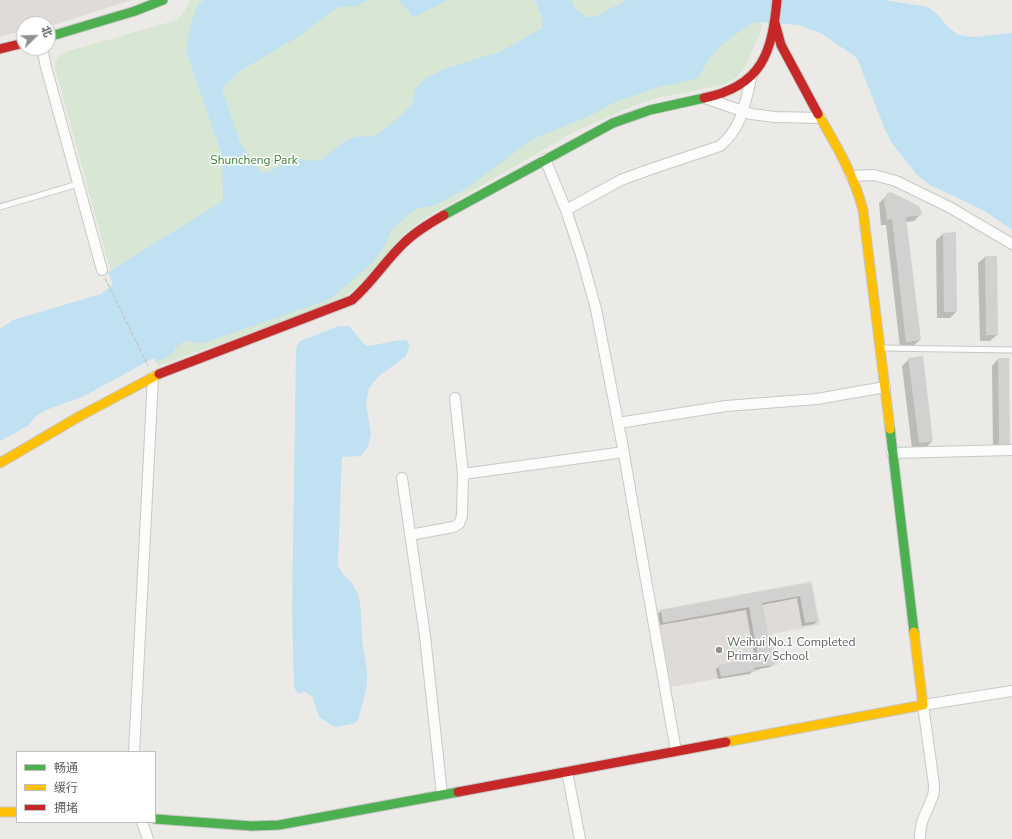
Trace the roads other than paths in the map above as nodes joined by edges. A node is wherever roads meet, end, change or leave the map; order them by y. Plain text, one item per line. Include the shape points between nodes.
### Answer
1 (163, 0) edge
2 (777, 0) edge
3 (775, 23) junction
4 (56, 35) edge
5 (16, 45) edge
6 (0, 49) edge
7 (44, 56) edge
8 (752, 75) junction
9 (703, 98) junction
10 (743, 111) junction
11 (821, 118) junction
12 (545, 159) junction
13 (851, 176) junction
14 (78, 184) junction
15 (0, 207) edge
16 (566, 210) junction
17 (1012, 244) edge
18 (102, 270) road end
19 (880, 348) junction
20 (1012, 350) edge
21 (153, 377) junction
22 (884, 387) junction
23 (455, 398) dead end
24 (618, 423) junction
25 (1012, 450) edge
26 (624, 452) junction
27 (892, 452) junction
28 (0, 463) edge
29 (463, 474) junction
30 (402, 478) dead end
31 (410, 535) junction
32 (1012, 691) edge
33 (923, 705) junction
34 (134, 751) edge
35 (676, 751) junction
36 (567, 772) junction
37 (442, 794) junction
38 (0, 812) edge
39 (16, 812) edge
40 (156, 819) edge
41 (142, 823) edge
42 (148, 839) edge
43 (580, 839) edge
44 (920, 839) edge

1 - 4 street
2 - 3 street
3 - 8 street via 770,47
3 - 11 street via 781,45
5 - 6 street
7 - 14 street
8 - 9 street via 738,87
8 - 10 street
9 - 10 street
9 - 12 street via 625,118
10 - 11 street via 775,117
10 - 16 street via 735,129 720,146 621,180
11 - 13 street
12 - 16 street
12 - 21 street via 411,237 367,288 352,300
13 - 17 street via 874,175 896,181 951,208
13 - 19 street via 863,210
14 - 15 lane
14 - 18 street
16 - 24 street via 596,309
19 - 20 lane
19 - 22 street
21 - 28 street via 69,421
21 - 34 street
22 - 24 street via 817,399 726,406
22 - 27 street
23 - 29 street
24 - 26 street
25 - 27 street
26 - 29 street
26 - 35 street
27 - 33 street
29 - 31 street via 462,516 459,524 453,528
30 - 31 street
31 - 37 street via 425,636
32 - 33 street
33 - 35 street
33 - 44 street via 934,785 933,798 922,819
35 - 36 street
36 - 37 street
36 - 43 street
37 - 40 street via 279,824 252,826
38 - 39 street
41 - 42 street

